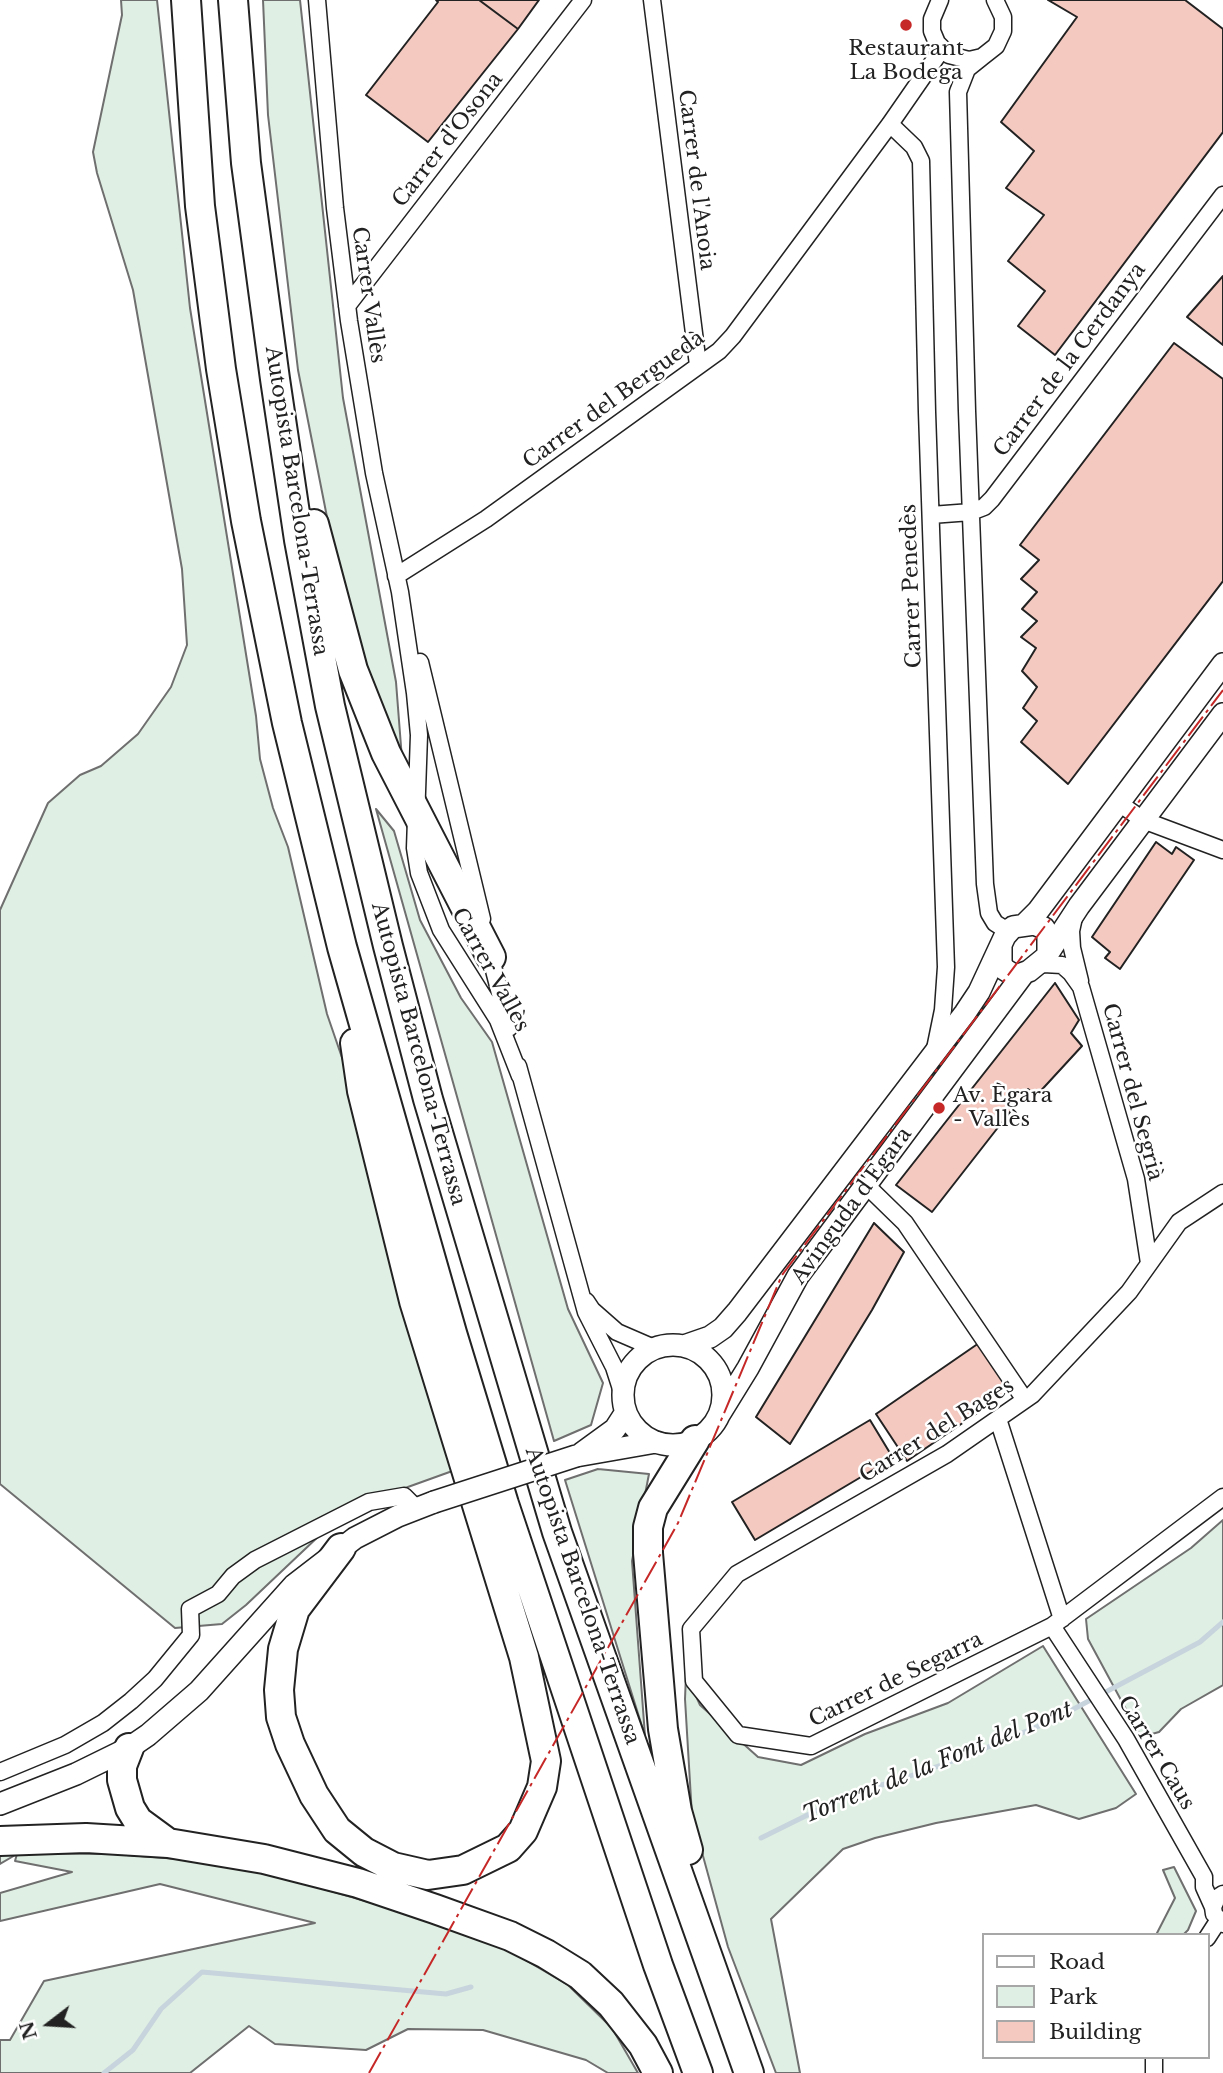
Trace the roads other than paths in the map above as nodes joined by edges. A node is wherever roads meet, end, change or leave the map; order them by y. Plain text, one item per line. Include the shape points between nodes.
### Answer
1 (186, 0) edge
2 (233, 0) edge
3 (317, 0) edge
4 (583, 0) edge
5 (652, 0) edge
6 (940, 0) edge
7 (995, 0) edge
8 (942, 49) junction
9 (982, 57) junction
10 (890, 124) junction
11 (1223, 195) edge
12 (348, 306) junction
13 (698, 365) junction
14 (275, 379) junction
15 (971, 512) junction
16 (931, 515) junction
17 (398, 584) junction
18 (1223, 664) edge
19 (1223, 714) edge
20 (1119, 803) junction
21 (416, 813) junction
22 (1143, 820) junction
23 (1223, 850) edge
24 (1075, 912) junction
25 (1019, 926) junction
26 (1001, 946) junction
27 (342, 947) junction
28 (1042, 953) junction
29 (491, 957) junction
30 (1079, 979) junction
31 (932, 1057) junction
32 (520, 1076) junction
33 (866, 1185) junction
34 (1220, 1193) edge
35 (1149, 1263) junction
36 (577, 1283) junction
37 (684, 1346) junction
38 (654, 1348) junction
39 (1025, 1401) junction
40 (624, 1404) junction
41 (719, 1415) junction
42 (998, 1419) junction
43 (695, 1440) junction
44 (656, 1442) junction
45 (576, 1456) junction
46 (1223, 1497) edge
47 (425, 1506) junction
48 (341, 1548) junction
49 (1057, 1622) junction
50 (694, 1681) joint
51 (129, 1748) junction
52 (0, 1772) edge
53 (0, 1804) edge
54 (0, 1841) edge
55 (168, 1843) junction
56 (1220, 1907) edge
57 (1209, 1933) edge
58 (748, 2069) edge
59 (658, 2073) edge
60 (698, 2073) edge

1 - 27 highway, Autopista Barcelona-Terrassa via 200,206 246,521 287,723
2 - 14 highway, Autopista Barcelona-Terrassa via 246,163
3 - 12 street, Carrer Vallès
4 - 12 street, Carrer d'Osona
5 - 13 street, Carrer de l'Anoia
6 - 8 street via 932,31
7 - 9 street via 1003,31 996,46
8 - 9 street via 957,58
8 - 10 street, Carrer del Berguedà
9 - 15 street via 967,68 958,92
10 - 13 street, Carrer del Berguedà via 733,336
10 - 16 street, Carrer Penedès via 914,147 921,161
11 - 15 street, Carrer de la Cerdanya via 992,499
12 - 17 street, Carrer Vallès via 374,473
13 - 17 street, Carrer del Berguedà
14 - 21 highway via 353,670
14 - 58 highway, Autopista Barcelona-Terrassa via 299,540 331,706 428,1099 557,1532
15 - 16 street
15 - 25 street via 985,884 989,914 995,923 1003,928
16 - 31 street, Carrer Penedès via 946,967 943,1010
17 - 21 street, Carrer Vallès via 419,735
17 - 29 street, Carrer Vallès
18 - 20 street, Avinguda d'Egara
19 - 22 street, Avinguda d'Egara
20 - 22 street
20 - 25 street, Avinguda d'Egara via 1038,911
21 - 29 highway
21 - 32 street, Carrer Vallès via 419,873 433,911 451,949 498,1020
22 - 23 street
22 - 24 street, Avinguda d'Egara
24 - 28 street, Avinguda d'Egara
24 - 30 street, Carrer del Segrià via 1071,931
25 - 26 street, Avinguda d'Egara via 1005,936
25 - 28 street via 1044,928
26 - 28 street via 1004,969 1012,974
26 - 31 street, Avinguda d'Egara via 972,1002
27 - 48 highway via 362,1091 411,1288 524,1657 546,1761 542,1787 523,1830 508,1848 463,1870 428,1875 393,1867 364,1852 337,1830 290,1744 279,1690 283,1648 295,1609
27 - 60 highway, Autopista Barcelona-Terrassa via 504,1504
28 - 30 street, Carrer del Segrià
28 - 30 street, Carrer del Segrià via 1043,964 1062,965
28 - 33 street, Avinguda d'Egara
29 - 32 street, Carrer Vallès
30 - 35 street, Carrer del Segrià via 1136,1179
31 - 37 street, Avinguda d'Egara via 737,1312 710,1337
32 - 36 street, Carrer Vallès
33 - 39 street via 905,1223
33 - 41 street, Avinguda d'Egara via 798,1276
34 - 35 street, Carrer del Bages via 1179,1222
35 - 39 street, Carrer del Bages via 1129,1292
36 - 38 street, Carrer Vallès via 592,1310 605,1322 629,1339
36 - 40 street, Carrer Vallès via 614,1367
37 - 38 street
37 - 41 street via 714,1366 723,1398
38 - 40 street via 630,1369 623,1385
39 - 42 street, Carrer del Bages
40 - 44 street via 634,1427
40 - 45 street via 615,1429
41 - 43 street
42 - 49 street
42 - 50 street, Carrer del Bages via 947,1454 737,1574 691,1629
43 - 44 street via 673,1445
43 - 58 highway via 653,1508 648,1553 668,1767
44 - 45 street
45 - 47 street, bridge
46 - 49 street, Carrer de Segarra
47 - 48 street
47 - 52 street via 404,1496 369,1502 255,1560 218,1594 190,1608 191,1635 131,1701 65,1745
48 - 51 street via 294,1585 200,1691
49 - 50 street, Carrer de Segarra via 811,1746 738,1735
49 - 56 street, Carrer Caus via 1068,1652 1126,1739 1203,1877 1204,1887
51 - 53 street
51 - 55 highway via 122,1780 130,1808 138,1821
54 - 55 highway via 86,1838
55 - 59 highway via 264,1858 345,1880 510,1936 580,1975 611,2004
56 - 57 street

